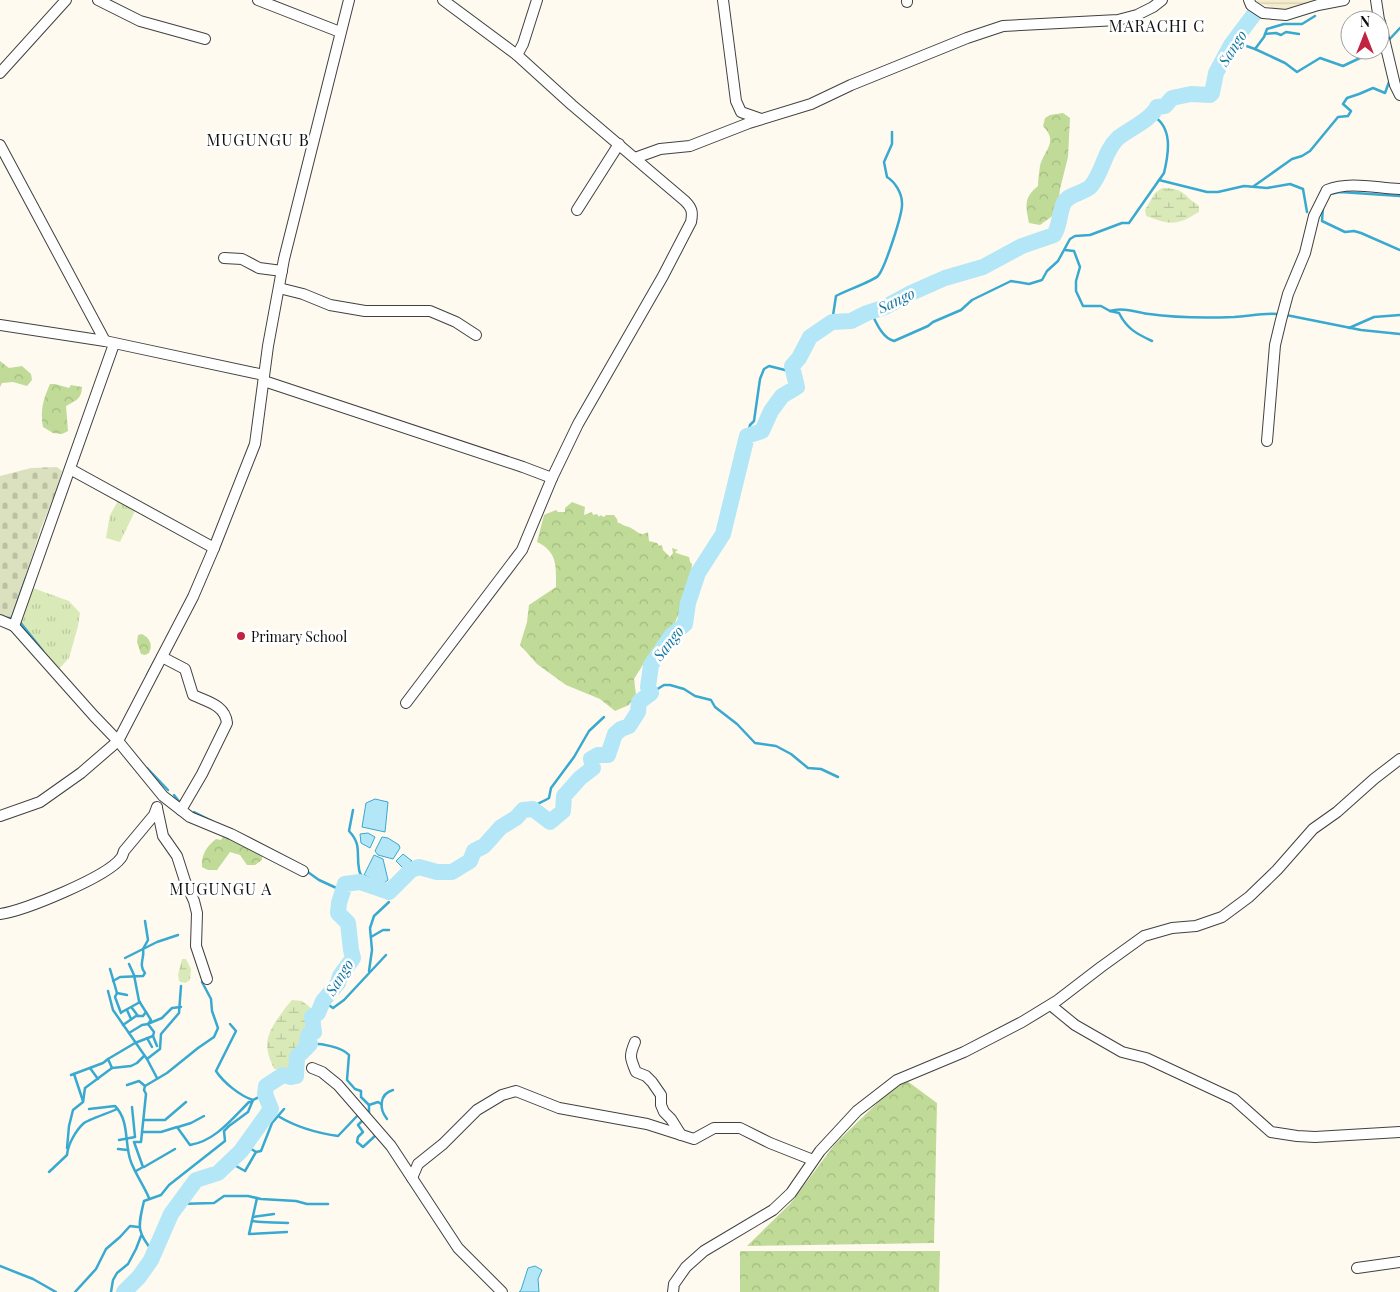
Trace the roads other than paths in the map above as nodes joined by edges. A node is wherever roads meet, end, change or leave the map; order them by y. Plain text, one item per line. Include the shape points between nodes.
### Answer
1 (66, 0) edge
2 (98, 0) edge
3 (258, 0) edge
4 (349, 0) edge
5 (443, 0) edge
6 (537, 0) edge
7 (723, 0) edge
8 (1162, 0) edge
9 (1249, 0) edge
10 (1344, 0) edge
11 (340, 32) junction
12 (205, 39) dead end
13 (516, 55) junction
14 (1389, 60) edge
15 (0, 73) edge
16 (1400, 96) edge
17 (761, 119) junction
18 (619, 144) junction
19 (0, 145) edge
20 (635, 158) junction
21 (1400, 189) edge
22 (577, 210) dead end
23 (224, 258) dead end
24 (282, 271) junction
25 (279, 288) junction
26 (0, 325) edge
27 (476, 335) dead end
28 (109, 342) junction
29 (264, 378) junction
30 (1267, 441) dead end
31 (70, 469) junction
32 (552, 478) junction
33 (214, 548) junction
34 (0, 620) edge
35 (14, 626) junction
36 (162, 657) junction
37 (406, 702) dead end
38 (118, 741) junction
39 (1400, 759) edge
40 (163, 796) junction
41 (157, 807) junction
42 (181, 810) junction
43 (0, 816) edge
44 (303, 871) dead end
45 (0, 914) edge
46 (208, 978) dead end
47 (1053, 1008) dead end
48 (635, 1042) dead end
49 (312, 1068) dead end
50 (1400, 1132) edge
51 (681, 1135) junction
52 (813, 1160) junction
53 (418, 1164) junction
54 (404, 1165) junction
55 (412, 1178) junction
56 (1400, 1262) edge
57 (1357, 1268) dead end
58 (502, 1292) edge
59 (672, 1292) edge

1 - 15 street
2 - 12 street via 140,21
3 - 11 street
4 - 11 street
5 - 13 street
6 - 13 street via 523,44
7 - 17 street via 736,101 741,112
8 - 17 street via 1137,15 1118,20 1003,26 810,104
9 - 10 street via 1263,13 1286,15
11 - 24 street
13 - 18 street
14 - 16 street
17 - 20 street via 690,146
18 - 20 street
18 - 22 street
19 - 28 street
20 - 32 street via 691,206 691,222 578,424
21 - 30 street via 1338,186 1326,190 1288,294 1275,345
23 - 24 street via 242,259 260,268
24 - 25 street
25 - 27 street via 330,305 366,311 430,311
25 - 29 street
26 - 28 street
28 - 29 street
28 - 31 street
29 - 32 street
29 - 33 street via 255,444
31 - 33 street
31 - 35 street
32 - 37 street via 522,550
33 - 36 street
34 - 35 street
35 - 38 street
36 - 38 street
36 - 42 street via 185,669 193,695 222,709 227,723
38 - 40 street
38 - 43 street via 82,773 40,802
39 - 52 street via 1313,829 1277,870 1234,910 1211,922 1144,936 1044,1009 964,1052 897,1080 857,1112
40 - 41 street
40 - 42 street
41 - 45 street via 154,816 121,858 103,873 39,902
41 - 46 street via 164,836 178,856 198,913 196,946
42 - 44 street
47 - 50 street via 1075,1026 1122,1052 1146,1058 1234,1099 1272,1132 1315,1137
48 - 51 street via 630,1053 636,1072 646,1076 657,1088 661,1095 660,1106
49 - 54 street via 338,1085
51 - 52 street via 694,1139 714,1128 740,1128
51 - 53 street via 647,1124 559,1108 516,1091 502,1095 477,1110
52 - 59 street via 790,1193 772,1210 704,1251 674,1284
53 - 54 street
53 - 55 street
54 - 55 street
55 - 58 street via 458,1248
56 - 57 street

